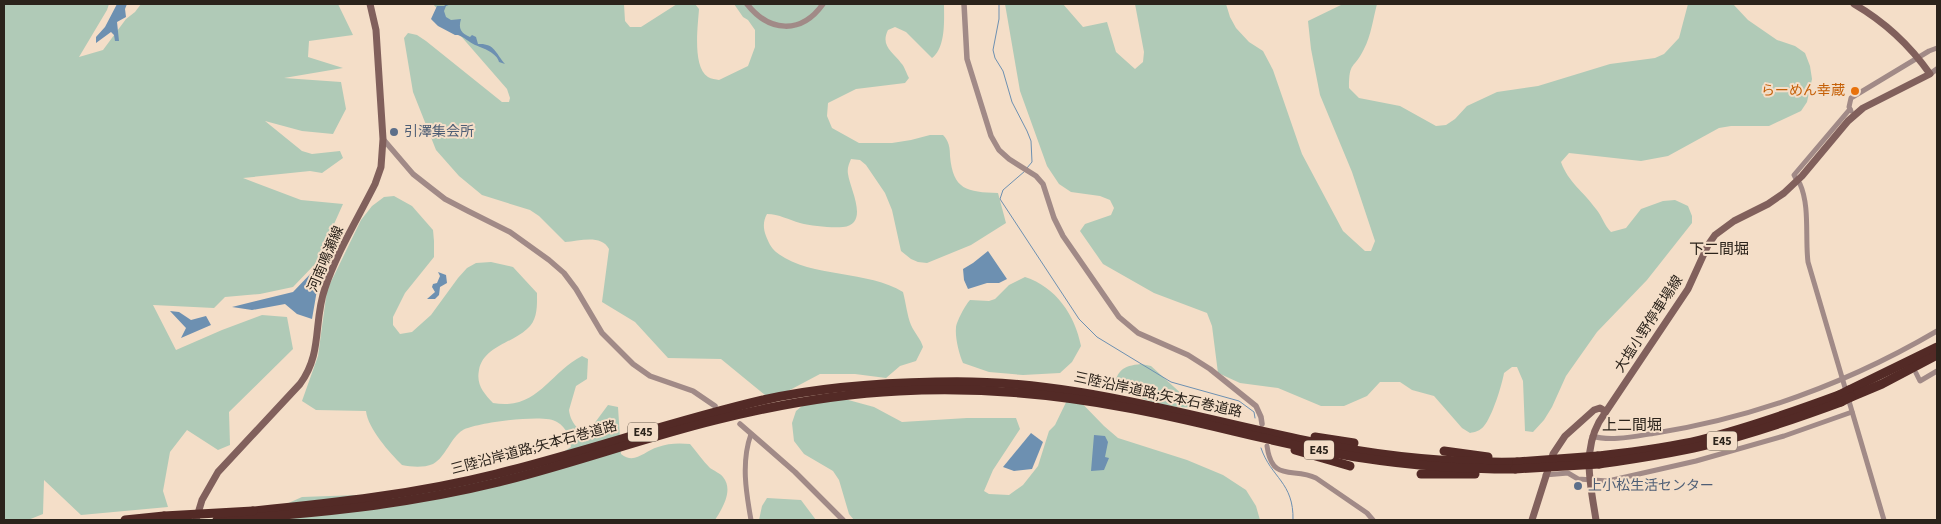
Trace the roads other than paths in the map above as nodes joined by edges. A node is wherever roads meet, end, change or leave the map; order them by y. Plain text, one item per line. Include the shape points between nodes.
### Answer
1 (370, 4) edge
2 (747, 4) edge
3 (823, 4) edge
4 (964, 4) edge
5 (1858, 5) edge
6 (1937, 48) edge
7 (1919, 58) junction
8 (1937, 69) edge
9 (1930, 74) junction
10 (1852, 112) junction
11 (383, 139) junction
12 (1797, 180) junction
13 (1937, 331) edge
14 (1937, 346) edge
15 (1937, 355) edge
16 (1937, 371) edge
17 (1916, 373) dead end
18 (1842, 379) junction
19 (1850, 394) junction
20 (1127, 404) junction
21 (715, 406) dead end
22 (1606, 412) junction
23 (1852, 412) junction
24 (1214, 420) junction
25 (740, 424) dead end
26 (1262, 424) dead end
27 (751, 434) junction
28 (1592, 436) junction
29 (1354, 443) dead end
30 (1269, 444) junction
31 (1444, 451) dead end
32 (1599, 460) junction
33 (1350, 466) dead end
34 (1516, 468) junction
35 (1421, 474) dead end
36 (1545, 475) junction
37 (1590, 479) junction
38 (253, 514) junction
39 (126, 520) edge
40 (196, 520) edge
41 (216, 520) edge
42 (751, 520) edge
43 (843, 520) edge
44 (1374, 520) edge
45 (1532, 520) edge
46 (1596, 520) edge
47 (1884, 520) edge

1 - 11 main road, 河南鳴瀬線 via 376,30
2 - 3 street via 762,20 785,26 807,21
4 - 26 street via 967,59 998,150 1043,184 1063,236 1119,317 1138,333 1188,355 1210,369 1256,406
5 - 7 main road via 1895,32
6 - 7 street
7 - 9 main road
7 - 10 street via 1851,98
8 - 9 street
9 - 10 main road, 大塩小野停車場線
10 - 12 main road, 大塩小野停車場線
11 - 21 street via 413,174 445,199 510,232 564,273 602,333 632,364 650,376 693,391
11 - 40 main road, 河南鳴瀬線 via 381,168 375,184 324,288 310,369 300,384 218,472 205,493
12 - 18 street via 1806,207 1808,262
12 - 22 main road, 大塩小野停車場線 via 1768,204 1715,235 1688,289
13 - 18 street via 1905,354
14 - 19 highway, 三陸沿岸道路;矢本石巻道路 / E45
15 - 19 highway, 三陸沿岸道路;矢本石巻道路 / E45 via 1882,384
16 - 17 street via 1920,381
18 - 23 street
18 - 28 street via 1792,400 1728,419 1648,434 1604,439
19 - 32 highway, 三陸沿岸道路;矢本石巻道路 / E45, bridge via 1699,440
20 - 24 highway, 三陸沿岸道路;矢本石巻道路 / E45
20 - 30 highway, 三陸沿岸道路;矢本石巻道路 / E45
20 - 38 highway, 三陸沿岸道路;矢本石巻道路 / E45 via 976,382 855,386 815,391 766,399 456,484
22 - 28 main road, 大塩小野停車場線
22 - 36 main road via 1600,408 1594,410 1565,436
23 - 37 street via 1784,436 1696,461 1608,481
23 - 47 street
24 - 29 highway
24 - 34 highway, 三陸沿岸道路;矢本石巻道路 / E45 via 1363,452
25 - 27 street
27 - 42 street via 745,469
27 - 43 street
28 - 37 main road, 大塩小野停車場線 via 1588,453
30 - 33 highway
30 - 34 highway, 三陸沿岸道路;矢本石巻道路 / E45 via 1410,464
30 - 44 street via 1270,460 1277,469 1286,473 1309,474
31 - 34 highway via 1504,458
32 - 34 highway, 三陸沿岸道路;矢本石巻道路 / E45, bridge
32 - 34 highway, 三陸沿岸道路;矢本石巻道路 / E45, bridge via 1571,466
34 - 35 highway via 1458,475
36 - 37 street via 1568,473 1578,479
36 - 45 main road
37 - 46 main road, 大塩小野停車場線
38 - 39 highway, 三陸沿岸道路;矢本石巻道路 / E45, bridge
38 - 41 highway, 三陸沿岸道路;矢本石巻道路 / E45

